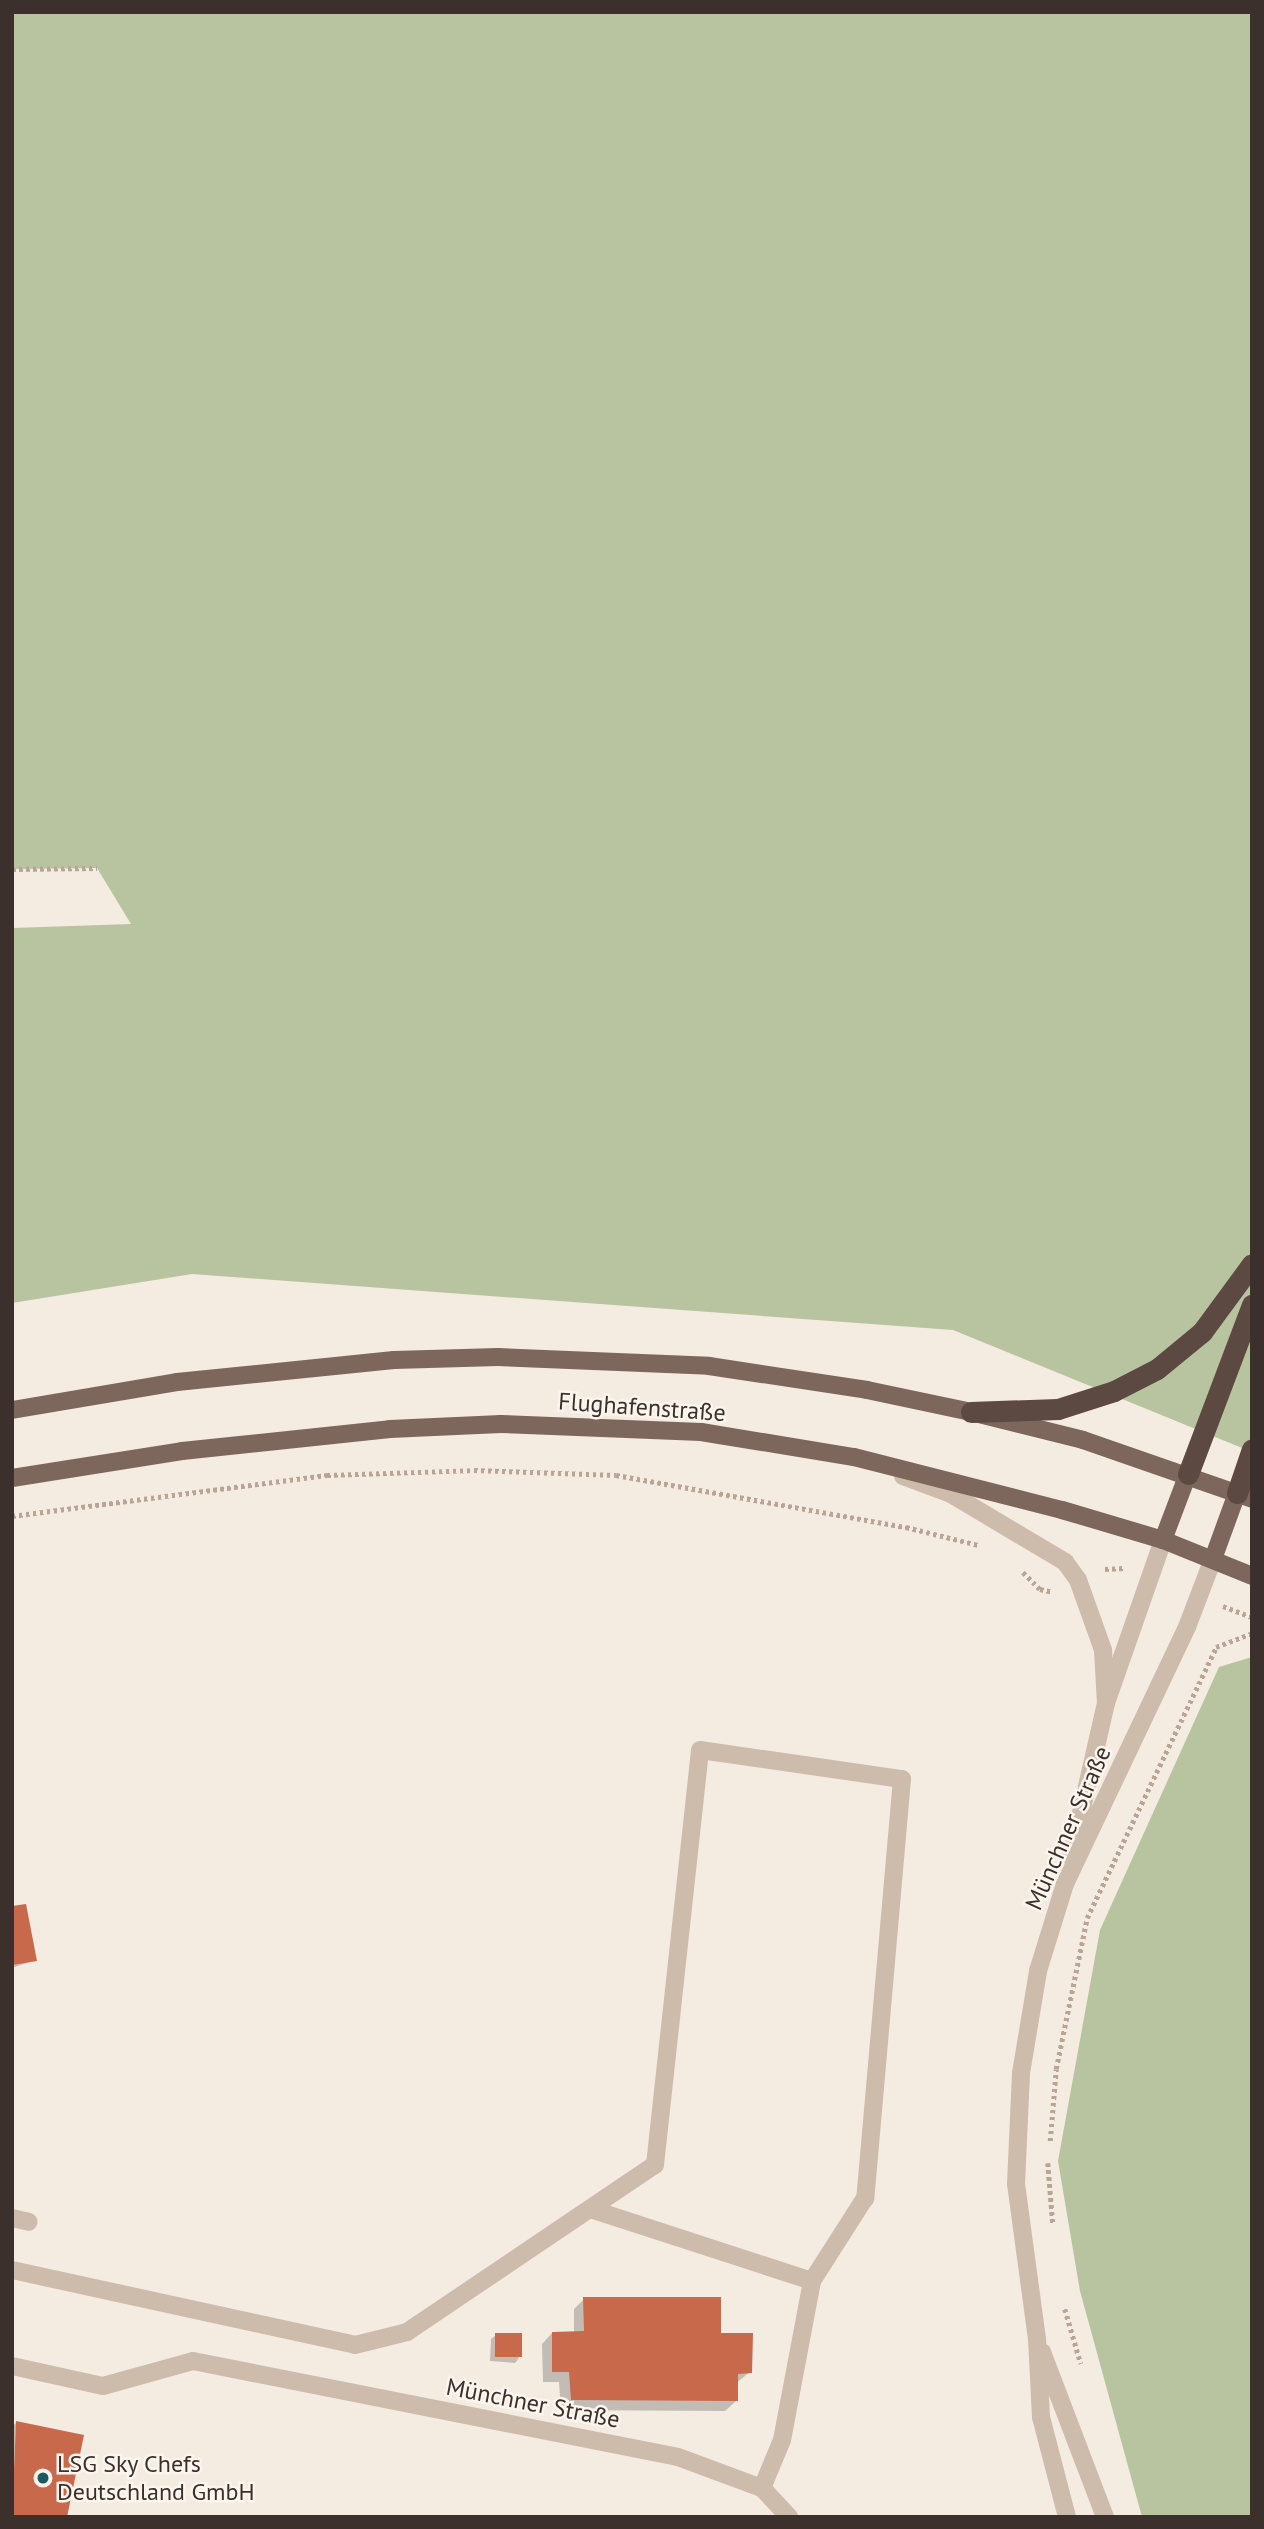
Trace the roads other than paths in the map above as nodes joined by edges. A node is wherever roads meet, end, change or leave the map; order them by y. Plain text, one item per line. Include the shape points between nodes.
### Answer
1 (1252, 1264) edge
2 (1252, 1305) edge
3 (12, 1410) edge
4 (971, 1412) junction
5 (1252, 1449) edge
6 (854, 1457) junction
7 (1188, 1474) junction
8 (12, 1478) edge
9 (1244, 1496) edge
10 (1163, 1541) junction
11 (1213, 1559) junction
12 (1252, 1576) edge
13 (1106, 1703) junction
14 (1065, 1884) junction
15 (593, 2210) junction
16 (12, 2270) edge
17 (812, 2281) junction
18 (1037, 2339) junction
19 (12, 2366) edge
20 (762, 2488) junction
21 (789, 2517) edge
22 (1067, 2517) edge
23 (1105, 2517) edge

1 - 4 highway via 1202,1332 1157,1369 1114,1391 1058,1409
2 - 7 highway
3 - 4 main road, Flughafenstraße via 292,1367 498,1357 709,1366 867,1390
4 - 7 main road, Flughafenstraße via 1083,1440
5 - 9 highway
6 - 8 main road, Flughafenstraße via 701,1432 501,1424 288,1438
6 - 10 main road, Flughafenstraße
6 - 13 street via 973,1507 1040,1544 1078,1580 1104,1650
7 - 9 main road, Flughafenstraße
7 - 10 main road
9 - 11 main road
10 - 11 main road, Flughafenstraße
10 - 13 street
11 - 12 main road, Flughafenstraße
11 - 14 street, Münchner Straße via 1187,1626
13 - 14 street
14 - 18 street, Münchner Straße via 1038,1971 1021,2073 1016,2185
15 - 16 street via 407,2332 355,2345
15 - 17 street
15 - 17 street via 655,2165 700,1750 902,1779 865,2198
17 - 20 street via 782,2440
18 - 22 street, Münchner Straße via 1041,2417
18 - 23 street, Münchner Straße
19 - 20 street, Münchner Straße via 103,2386 193,2361 678,2457
20 - 21 street, Münchner Straße

